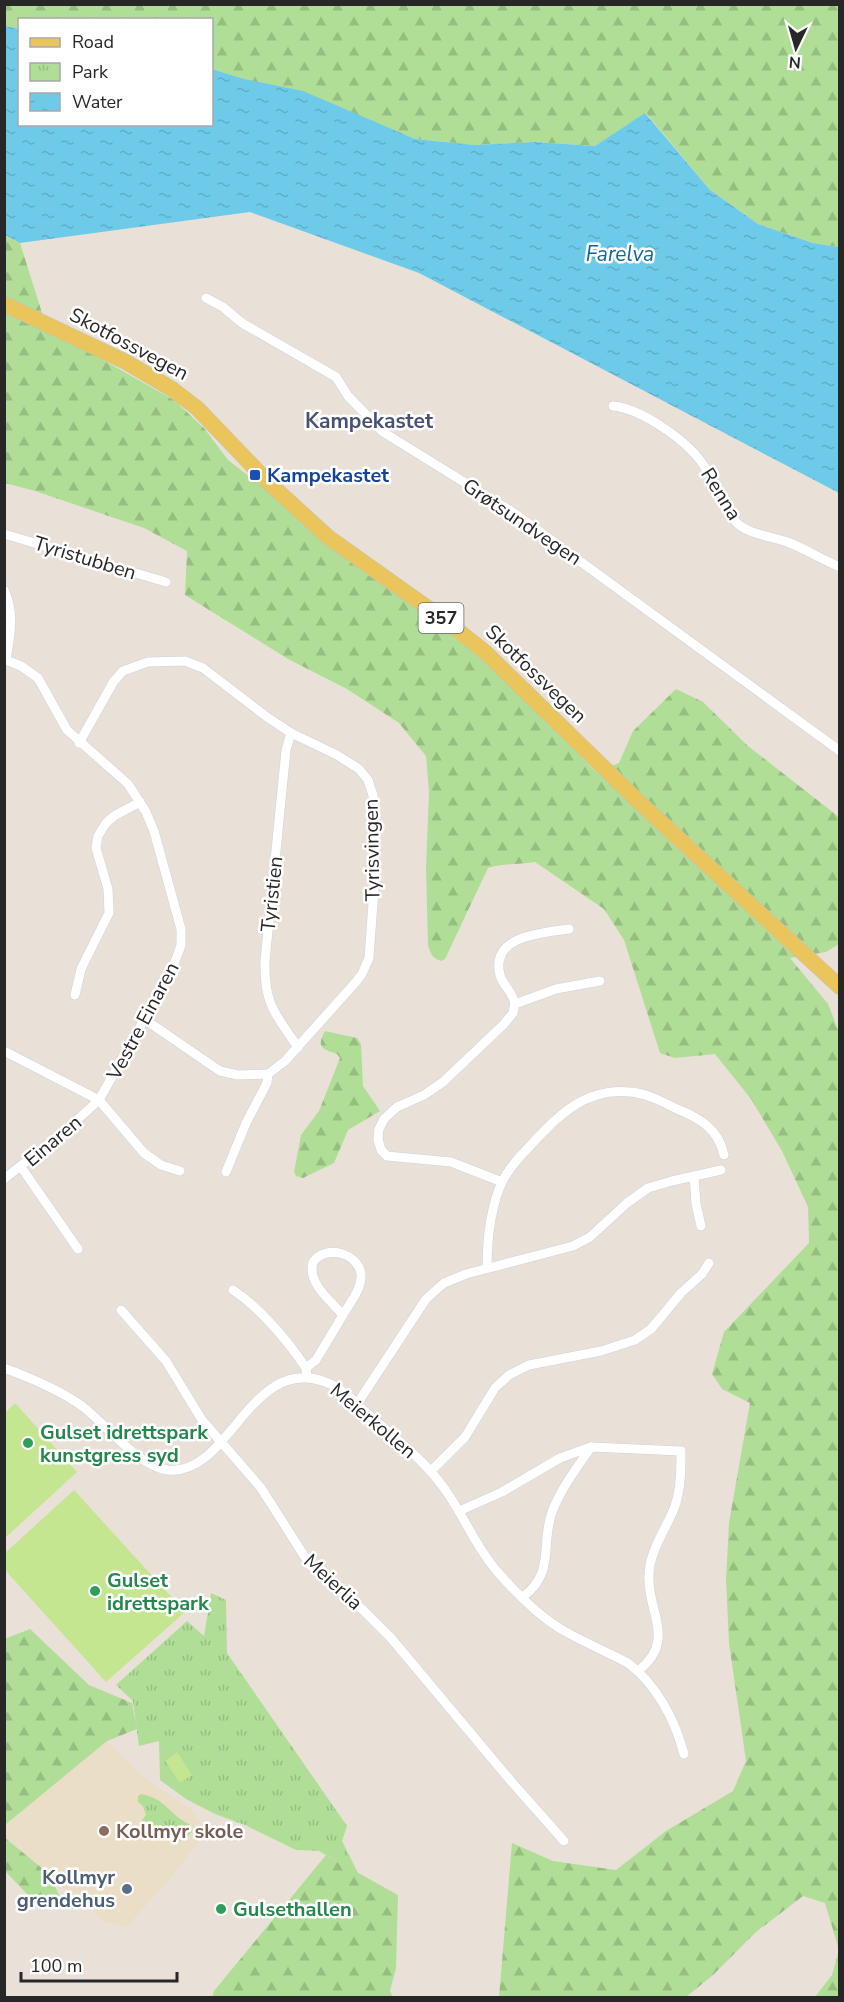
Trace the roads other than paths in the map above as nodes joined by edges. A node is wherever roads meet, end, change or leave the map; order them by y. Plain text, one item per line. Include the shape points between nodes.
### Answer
1 (206, 298) dead end
2 (4, 304) edge
3 (613, 406) dead end
4 (4, 534) edge
5 (840, 567) edge
6 (165, 582) dead end
7 (4, 590) edge
8 (6, 660) edge
9 (291, 733) junction
10 (79, 743) junction
11 (840, 751) edge
12 (140, 802) junction
13 (569, 929) dead end
14 (600, 981) dead end
15 (840, 987) edge
16 (75, 995) dead end
17 (515, 1004) junction
18 (144, 1019) junction
19 (298, 1047) junction
20 (4, 1051) edge
21 (268, 1074) junction
22 (99, 1100) junction
23 (724, 1155) dead end
24 (21, 1167) junction
25 (722, 1170) dead end
26 (180, 1172) dead end
27 (226, 1172) dead end
28 (694, 1176) junction
29 (4, 1179) edge
30 (502, 1182) junction
31 (701, 1226) dead end
32 (78, 1249) dead end
33 (709, 1263) dead end
34 (488, 1268) junction
35 (233, 1290) dead end
36 (122, 1310) dead end
37 (343, 1315) junction
38 (4, 1368) edge
39 (307, 1373) junction
40 (357, 1404) junction
41 (221, 1441) junction
42 (591, 1447) junction
43 (431, 1471) junction
44 (459, 1511) junction
45 (523, 1598) junction
46 (638, 1671) junction
47 (684, 1754) dead end
48 (564, 1841) dead end

1 - 11 street, Grøtsundvegen via 242,324 336,377 348,396 383,432 514,513
2 - 15 main road, Skotfossvegen / 357 via 126,362 197,408 321,531 485,652 641,804
3 - 5 street, Renna via 652,420 691,451 741,526
4 - 6 street, Tyristubben
7 - 8 street via 12,618
8 - 10 street, Vestre Einaren via 38,678 66,730
9 - 10 street, Tyrisvingen via 203,668 185,661 148,662 123,671 114,681
9 - 19 street, Tyristien via 284,770 265,982 272,1008
9 - 19 street, Tyrisvingen via 359,769 370,787 375,813 369,957 362,974
10 - 12 street, Vestre Einaren via 121,778
12 - 16 street via 114,816 98,836 96,848 108,889 109,913 81,969
12 - 18 street, Vestre Einaren via 154,831 182,937 177,960
13 - 17 street via 519,938 504,950 500,973
14 - 17 street via 556,989
17 - 30 street via 504,1024 443,1082 389,1113 381,1124 378,1139 381,1150 391,1158 451,1162
18 - 21 street via 220,1071
18 - 22 street, Vestre Einaren
19 - 21 street, Tyrisvingen
20 - 22 street
21 - 27 street
22 - 24 street, Einaren
22 - 26 street via 144,1153
23 - 30 street via 712,1129 686,1112 632,1092 611,1092 566,1109 515,1162
24 - 29 street, Einaren
24 - 32 street
25 - 28 street
28 - 31 street
28 - 34 street via 658,1184 640,1193 590,1237 573,1246
30 - 34 street via 491,1220
33 - 43 street via 651,1329 635,1340 529,1365 508,1375 495,1388 465,1437
34 - 40 street via 449,1280 426,1299
35 - 39 street via 294,1350
36 - 41 street, Meierlia via 166,1361 192,1407
37 - 37 street via 359,1287 360,1272 348,1257 324,1252 313,1262 312,1275
37 - 39 street
38 - 41 street, Meierkollen via 65,1395 137,1455 161,1468 171,1470 198,1464
39 - 40 street, Meierkollen via 330,1383
39 - 41 street, Meierkollen via 264,1394
40 - 43 street, Meierkollen
41 - 48 street, Meierlia via 261,1488 310,1565 392,1638
42 - 44 street via 560,1458 502,1492
42 - 45 street via 559,1496 548,1526 541,1576
42 - 46 street via 681,1451 679,1491 649,1571 658,1641 650,1660
43 - 44 street, Meierkollen
44 - 45 street, Meierkollen via 488,1560
45 - 46 street, Meierkollen via 557,1626
46 - 47 street, Meierkollen via 667,1710

